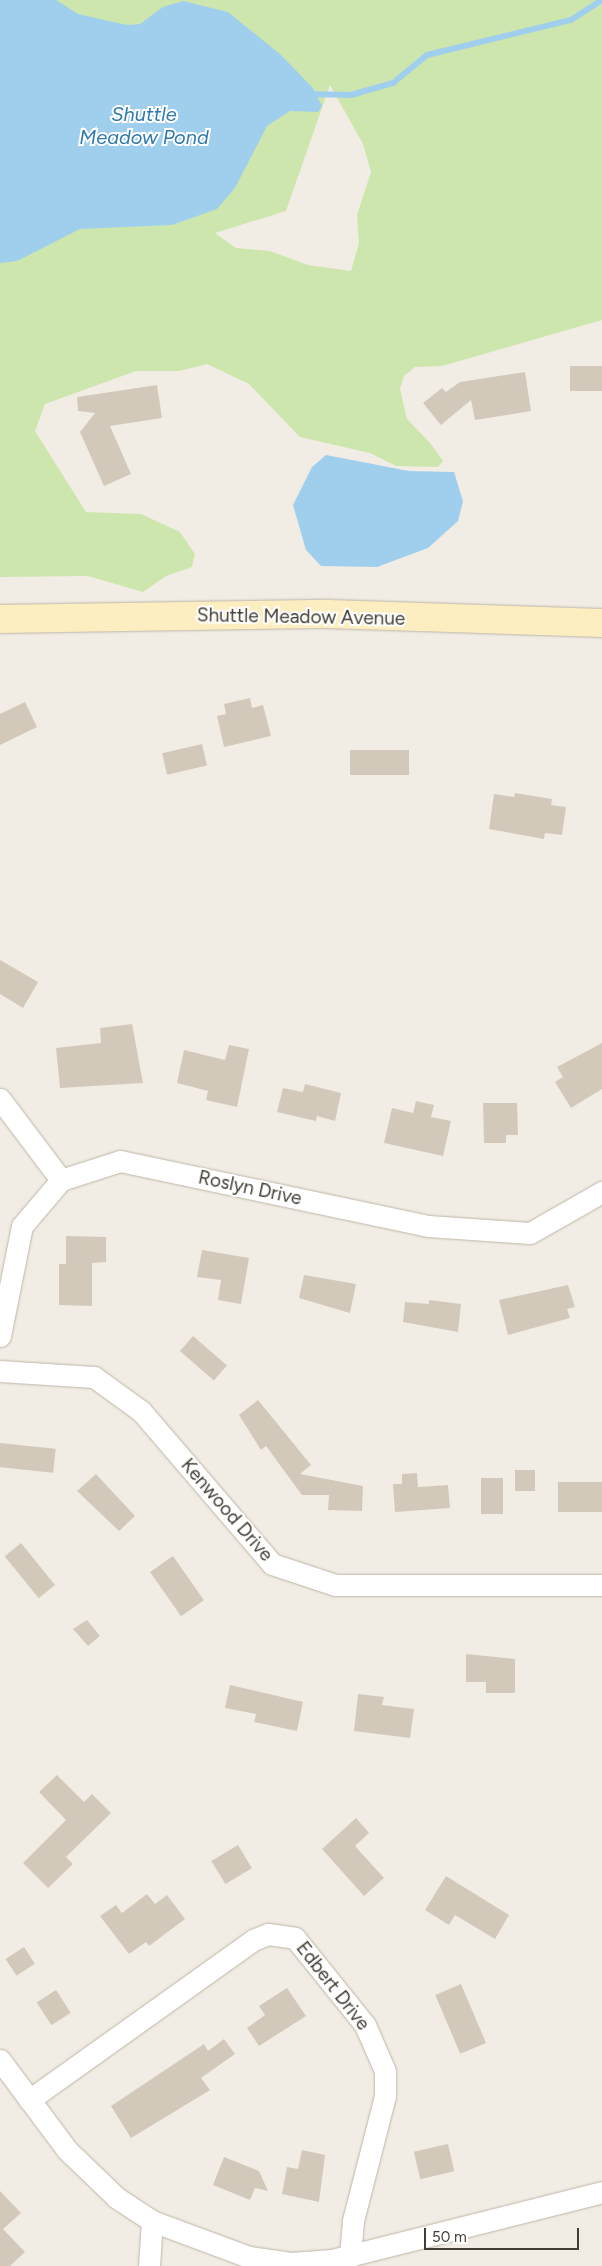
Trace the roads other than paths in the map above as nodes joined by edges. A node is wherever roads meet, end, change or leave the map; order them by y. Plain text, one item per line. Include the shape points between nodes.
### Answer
1 (0, 620) edge
2 (602, 623) edge
3 (0, 1099) edge
4 (62, 1180) junction
5 (602, 1192) edge
6 (0, 1336) edge
7 (0, 1371) edge
8 (602, 1585) edge
9 (0, 2060) edge
10 (29, 2100) junction
11 (602, 2192) edge
12 (152, 2221) junction
13 (350, 2257) junction
14 (149, 2266) edge

1 - 2 street, Shuttle Meadow Avenue via 328,614
3 - 4 street
4 - 5 street, Roslyn Drive via 120,1161 428,1226 530,1233
4 - 6 street via 22,1226
7 - 8 street, Kenwood Drive via 94,1377 141,1411 272,1564 334,1585
9 - 10 street
10 - 12 street via 84,2169 117,2198
10 - 13 street, Edbert Drive via 253,1940 268,1934 295,1938 365,2025 385,2071 385,2096 353,2221
11 - 13 street
12 - 13 street via 212,2247 269,2261
12 - 14 street

